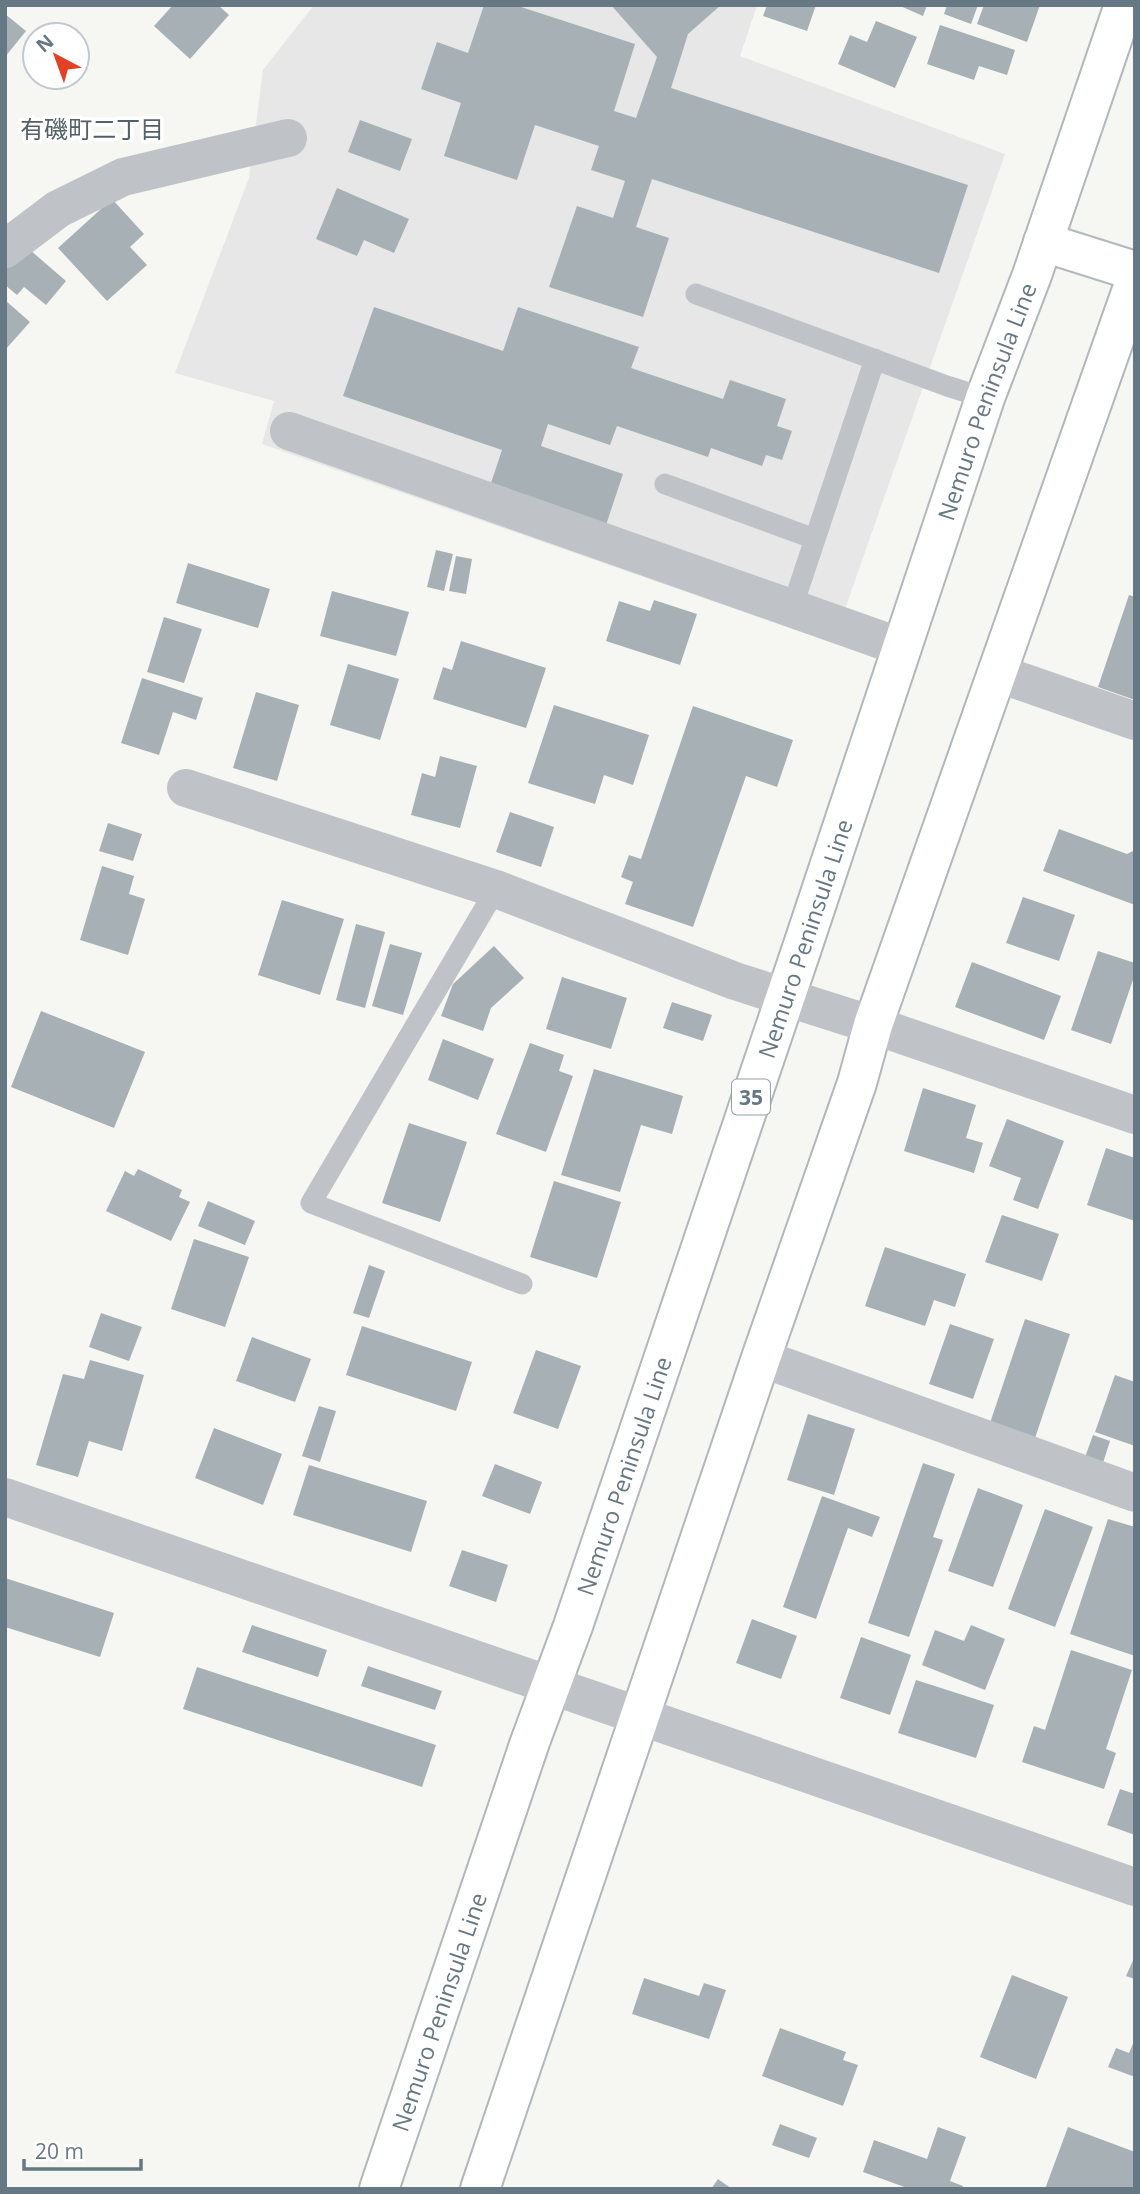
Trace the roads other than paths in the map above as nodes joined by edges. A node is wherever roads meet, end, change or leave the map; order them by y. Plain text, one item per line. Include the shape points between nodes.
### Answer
1 (1124, 5) edge
2 (288, 138) dead end
3 (1043, 242) junction
4 (5, 249) edge
5 (1135, 271) edge
6 (1135, 281) edge
7 (696, 294) dead end
8 (875, 359) junction
9 (985, 398) junction
10 (289, 431) dead end
11 (664, 484) dead end
12 (815, 538) junction
13 (792, 608) junction
14 (901, 647) junction
15 (997, 673) junction
16 (1135, 721) edge
17 (186, 788) dead end
18 (496, 889) junction
19 (784, 998) junction
20 (873, 1026) junction
21 (1135, 1115) edge
22 (522, 1283) dead end
23 (761, 1358) junction
24 (1135, 1493) edge
25 (5, 1497) edge
26 (552, 1685) junction
27 (639, 1716) junction
28 (1135, 1887) edge
29 (379, 2189) edge
30 (480, 2189) edge

1 - 3 main road, Nemuro Peninsula Line / 35
2 - 4 street via 123,177 58,209
3 - 5 main road
3 - 9 main road, Nemuro Peninsula Line / 35
6 - 15 main road
7 - 8 lane
8 - 9 lane
8 - 12 lane
9 - 14 main road, Nemuro Peninsula Line / 35
10 - 13 street
11 - 12 lane
12 - 13 lane
13 - 14 street
14 - 19 main road, Nemuro Peninsula Line / 35
15 - 16 street
15 - 20 main road
17 - 18 street
18 - 19 street
18 - 22 lane via 311,1203
19 - 20 street
19 - 26 main road, Nemuro Peninsula Line / 35
20 - 21 street
20 - 23 main road via 858,1083
23 - 24 street
23 - 27 main road
25 - 26 street
26 - 27 street
26 - 29 main road, Nemuro Peninsula Line / 35
27 - 28 street
27 - 30 main road

